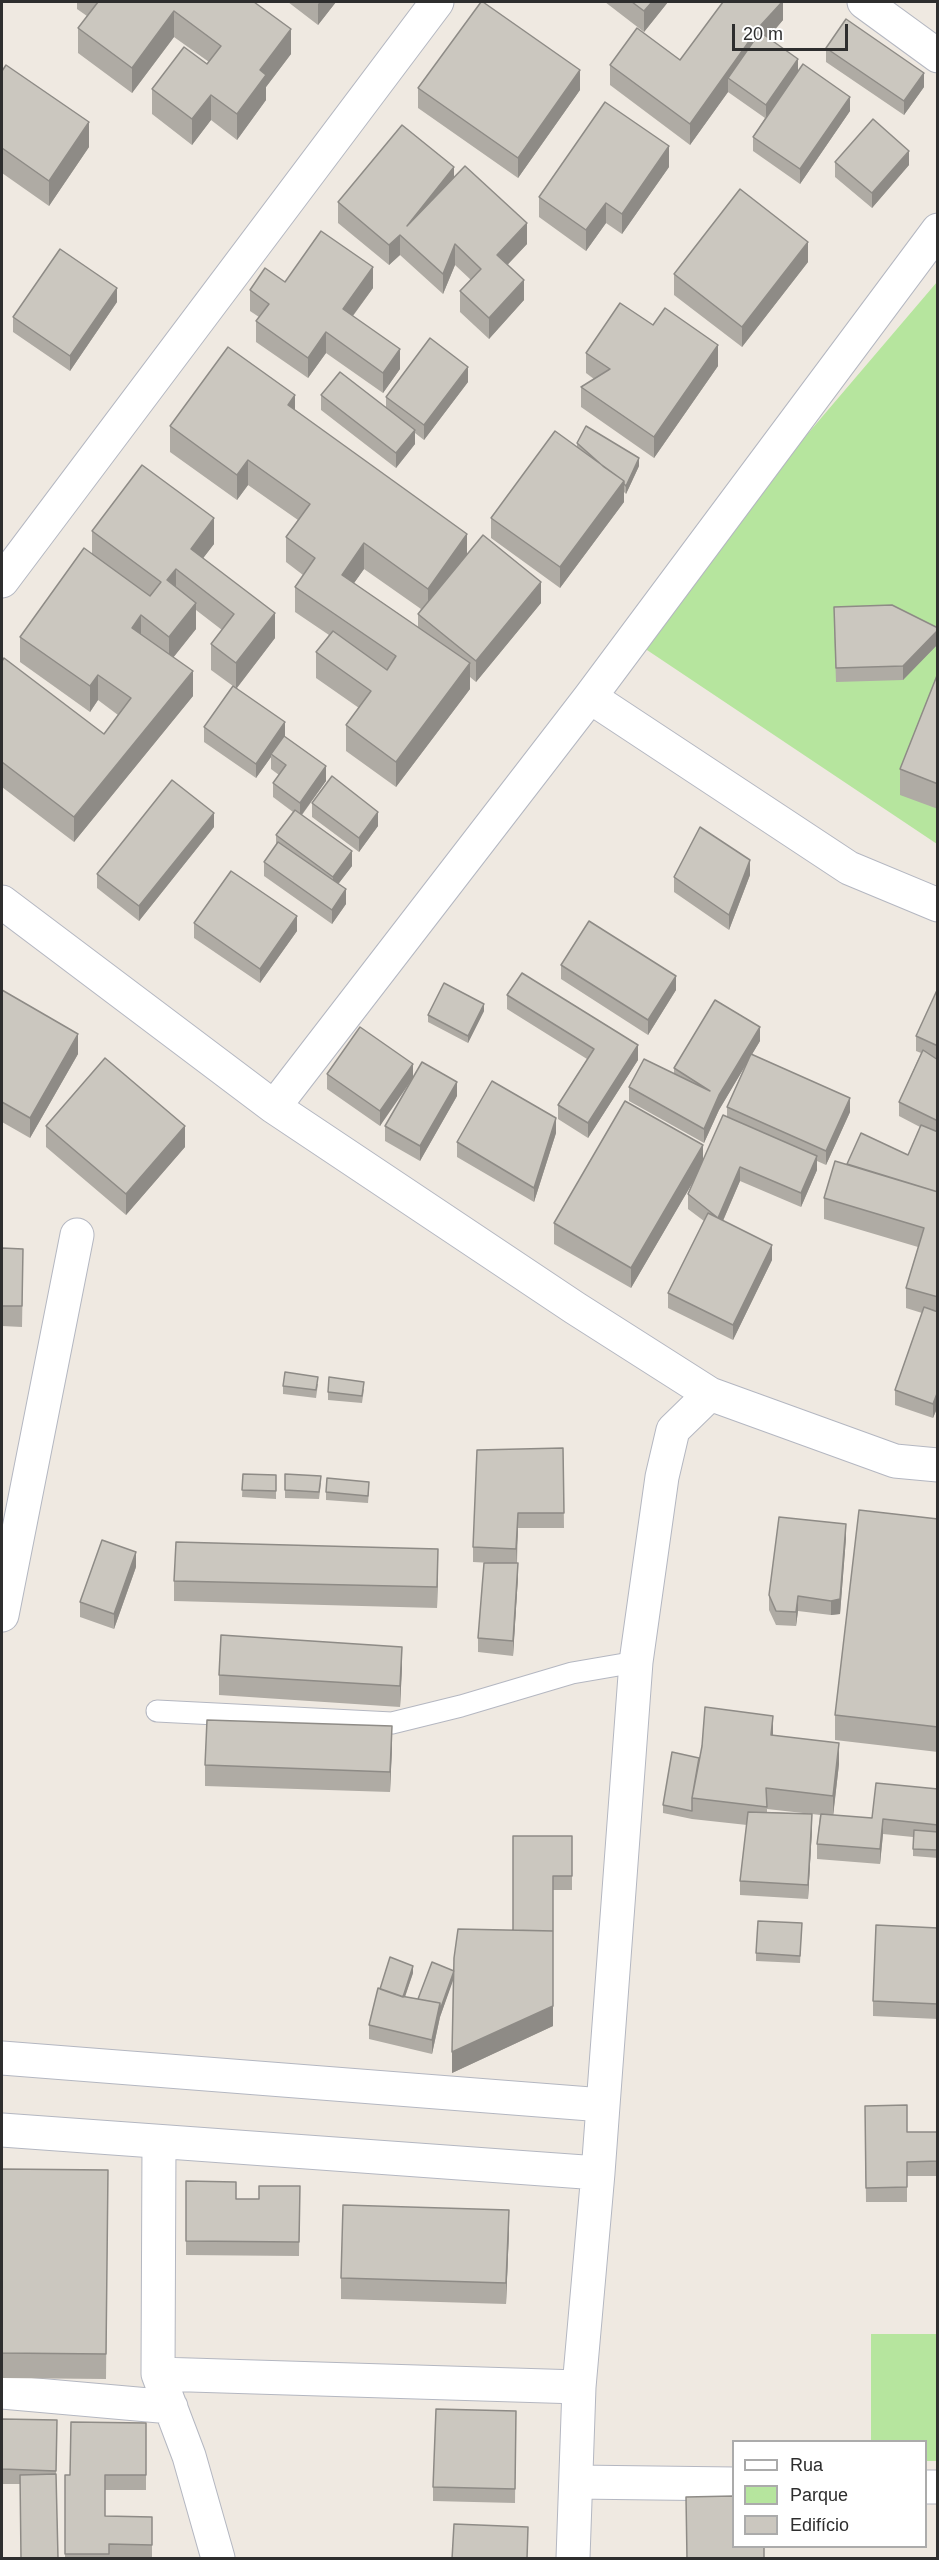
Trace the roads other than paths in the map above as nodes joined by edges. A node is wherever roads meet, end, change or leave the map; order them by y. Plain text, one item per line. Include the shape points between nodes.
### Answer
1 (437, 2) edge
2 (864, 2) edge
3 (938, 56) edge
4 (938, 230) edge
5 (2, 581) edge
6 (590, 697) junction
7 (2, 902) edge
8 (938, 905) edge
9 (274, 1107) junction
10 (77, 1235) dead end
11 (710, 1394) junction
12 (938, 1466) edge
13 (2, 1614) edge
14 (636, 1662) junction
15 (157, 1711) dead end
16 (2, 2058) edge
17 (603, 2105) junction
18 (2, 2130) edge
19 (159, 2142) junction
20 (598, 2173) junction
21 (158, 2374) junction
22 (579, 2387) junction
23 (2, 2391) edge
24 (171, 2407) junction
25 (576, 2482) junction
26 (732, 2484) edge
27 (218, 2559) edge
28 (573, 2559) edge

1 - 5 street
2 - 3 street
4 - 6 street
6 - 8 street via 849,868
6 - 9 street
7 - 9 street
9 - 11 street
10 - 13 street
11 - 12 street via 896,1461
11 - 14 street via 673,1430 662,1478
14 - 15 lane via 572,1673 392,1723
14 - 17 street
16 - 17 street
17 - 20 street
18 - 19 street
19 - 20 street
19 - 21 street
20 - 22 street
21 - 22 street
21 - 24 street
22 - 25 street
23 - 24 street
24 - 27 street
25 - 26 street
25 - 28 street

